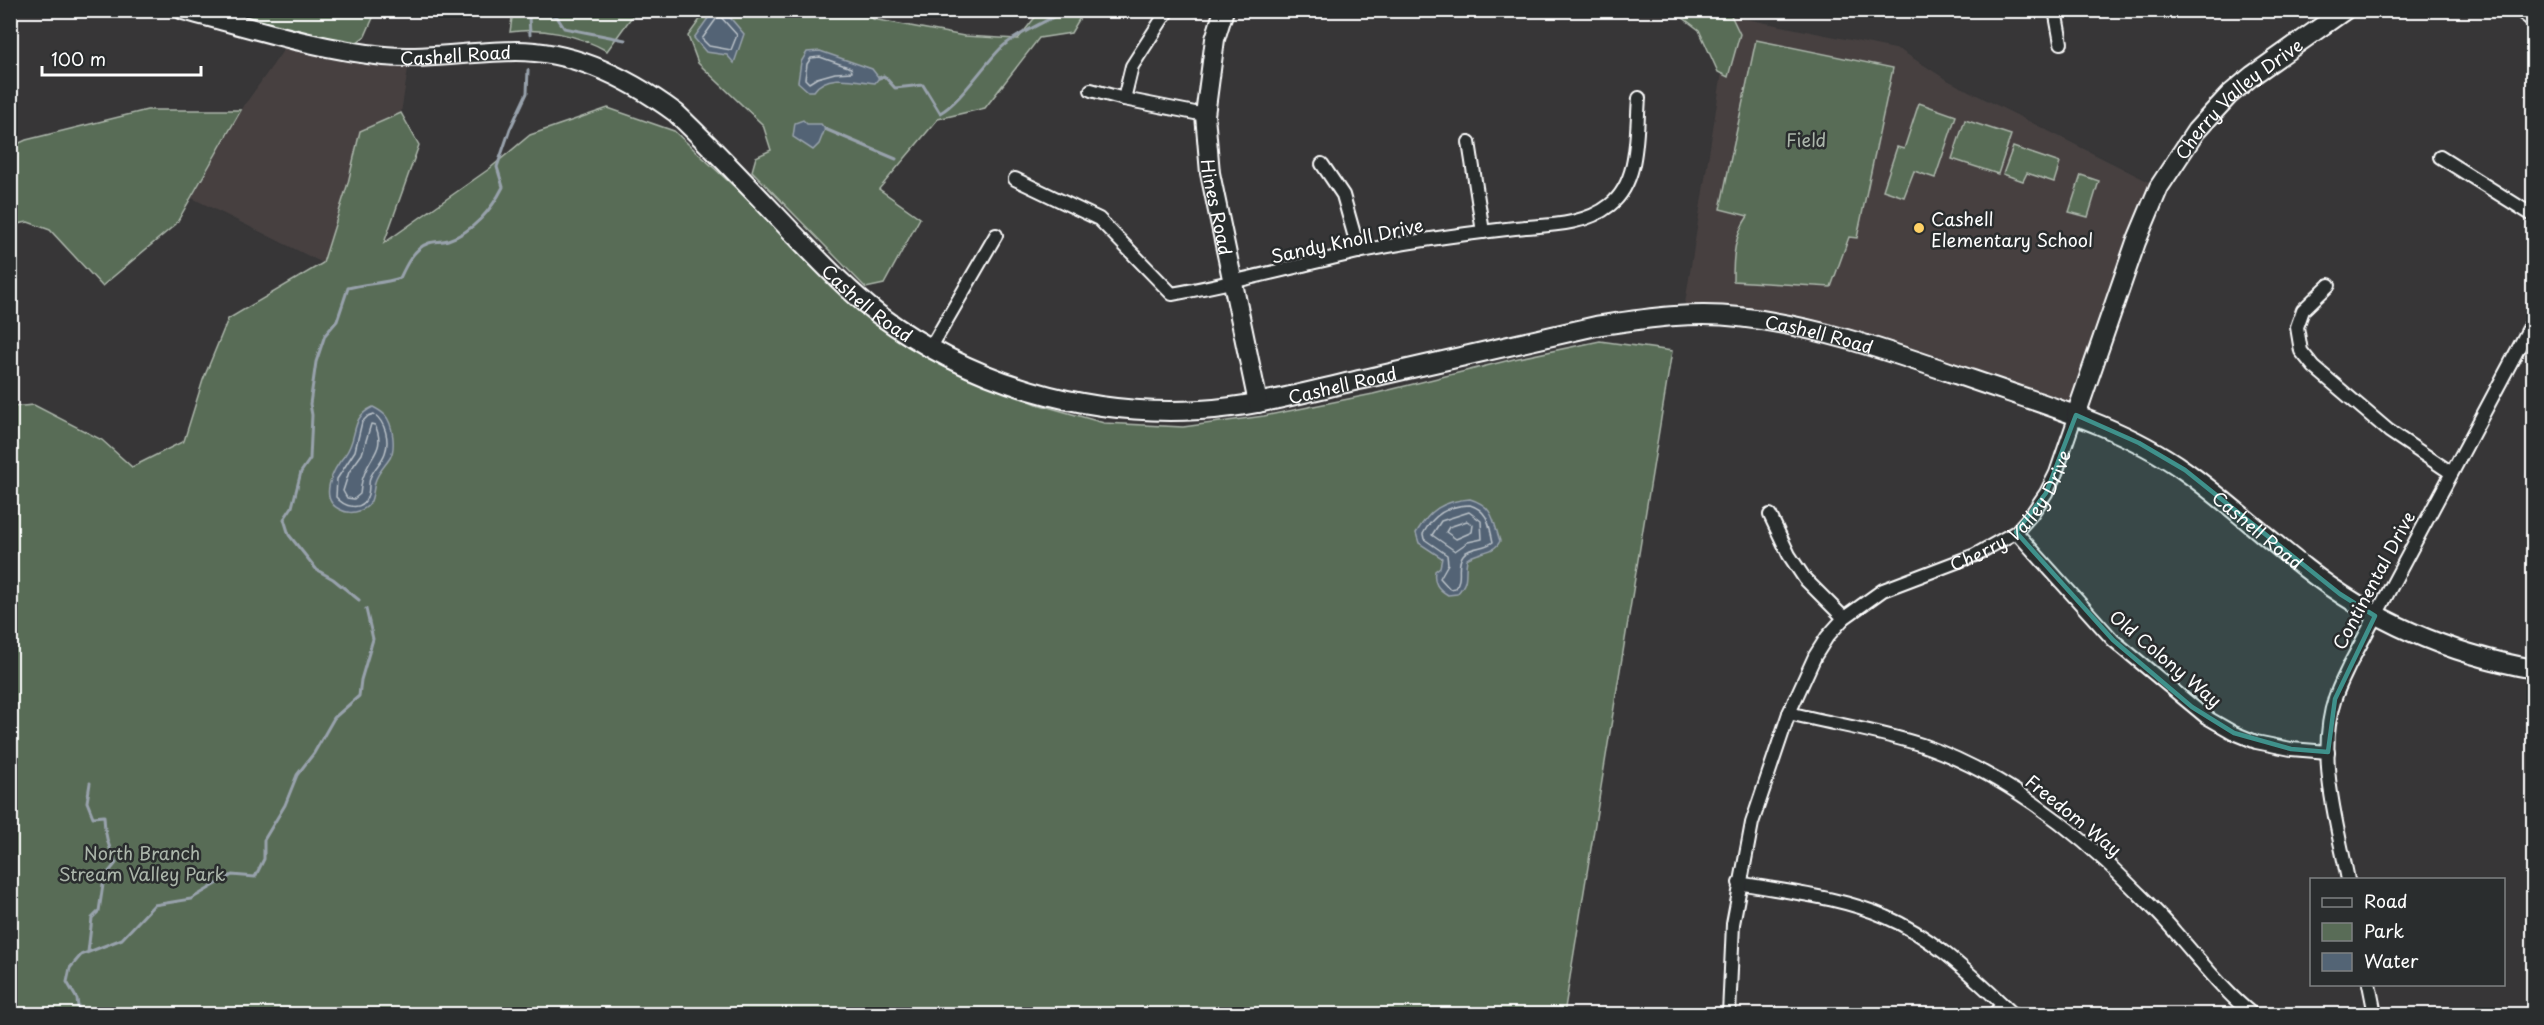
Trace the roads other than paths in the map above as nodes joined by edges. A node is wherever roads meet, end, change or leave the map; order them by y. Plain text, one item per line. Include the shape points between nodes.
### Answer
1 (183, 10) edge
2 (1168, 10) edge
3 (1224, 10) edge
4 (2055, 10) edge
5 (2345, 10) edge
6 (2522, 11) edge
7 (2534, 22) edge
8 (2061, 43) dead end
9 (1091, 90) dead end
10 (1639, 98) dead end
11 (1124, 99) junction
12 (1205, 115) junction
13 (1469, 142) dead end
14 (2440, 157) dead end
15 (1322, 164) dead end
16 (1015, 179) dead end
17 (2534, 216) edge
18 (1483, 232) junction
19 (996, 235) dead end
20 (1359, 252) junction
21 (1233, 284) junction
22 (2329, 285) dead end
23 (2534, 319) edge
24 (931, 347) junction
25 (1258, 403) junction
26 (2076, 415) junction
27 (2450, 472) junction
28 (1770, 515) dead end
29 (2016, 531) junction
30 (2375, 616) junction
31 (1844, 618) junction
32 (2534, 669) edge
33 (1789, 713) junction
34 (2328, 752) junction
35 (2348, 878) edge
36 (1739, 883) junction
37 (2369, 986) edge
38 (1998, 1010) edge
39 (1729, 1014) edge
40 (2013, 1014) edge
41 (2252, 1014) edge
42 (2375, 1014) edge

1 - 24 street, Cashell Road via 345,51 386,56 517,51 566,58 598,68 648,93 676,113 834,275 879,314
2 - 11 street via 1132,66
3 - 12 street, Hines Road via 1215,39
4 - 8 street
5 - 26 street, Cherry Valley Drive via 2229,94 2196,131 2159,187
6 - 7 street
9 - 11 street
10 - 18 street, Sandy Knoll Drive via 1633,168 1612,203 1597,214 1575,221
11 - 12 street
12 - 21 street, Hines Road via 1210,173
13 - 18 street
14 - 17 street
15 - 20 street via 1343,195
16 - 21 street, Sandy Knoll Drive via 1099,219 1172,294
18 - 20 street, Sandy Knoll Drive
19 - 24 street
20 - 21 street, Sandy Knoll Drive
21 - 25 street, Hines Road
22 - 27 street via 2303,310 2297,327 2301,351 2314,367 2389,431
23 - 27 street, Continental Drive
24 - 25 street, Cashell Road via 979,373 1021,388 1124,410 1200,411
25 - 26 street, Cashell Road via 1644,318 1737,316 1805,326 1861,342
26 - 29 street, Cherry Valley Drive via 2046,493
26 - 30 street, Cashell Road via 2139,442 2185,470 2307,570
27 - 30 street, Continental Drive
28 - 31 street via 1789,555 1806,579
29 - 31 street, Cherry Valley Drive via 1975,555 1883,590
29 - 34 street, Old Colony Way via 2113,640 2199,712 2219,726 2256,742
30 - 32 street, Cashell Road via 2440,645 2498,663
30 - 34 street, Continental Drive via 2335,699
31 - 33 street, Cherry Valley Drive via 1815,656
33 - 36 street, Cherry Valley Drive via 1758,800
33 - 41 street, Freedom Way via 1920,744 1966,762 2017,791 2129,883 2231,997
34 - 35 street, Continental Drive
36 - 38 street via 1838,902 1886,917 1931,944
36 - 39 street, Cherry Valley Drive via 1730,951
37 - 42 street
38 - 40 street

